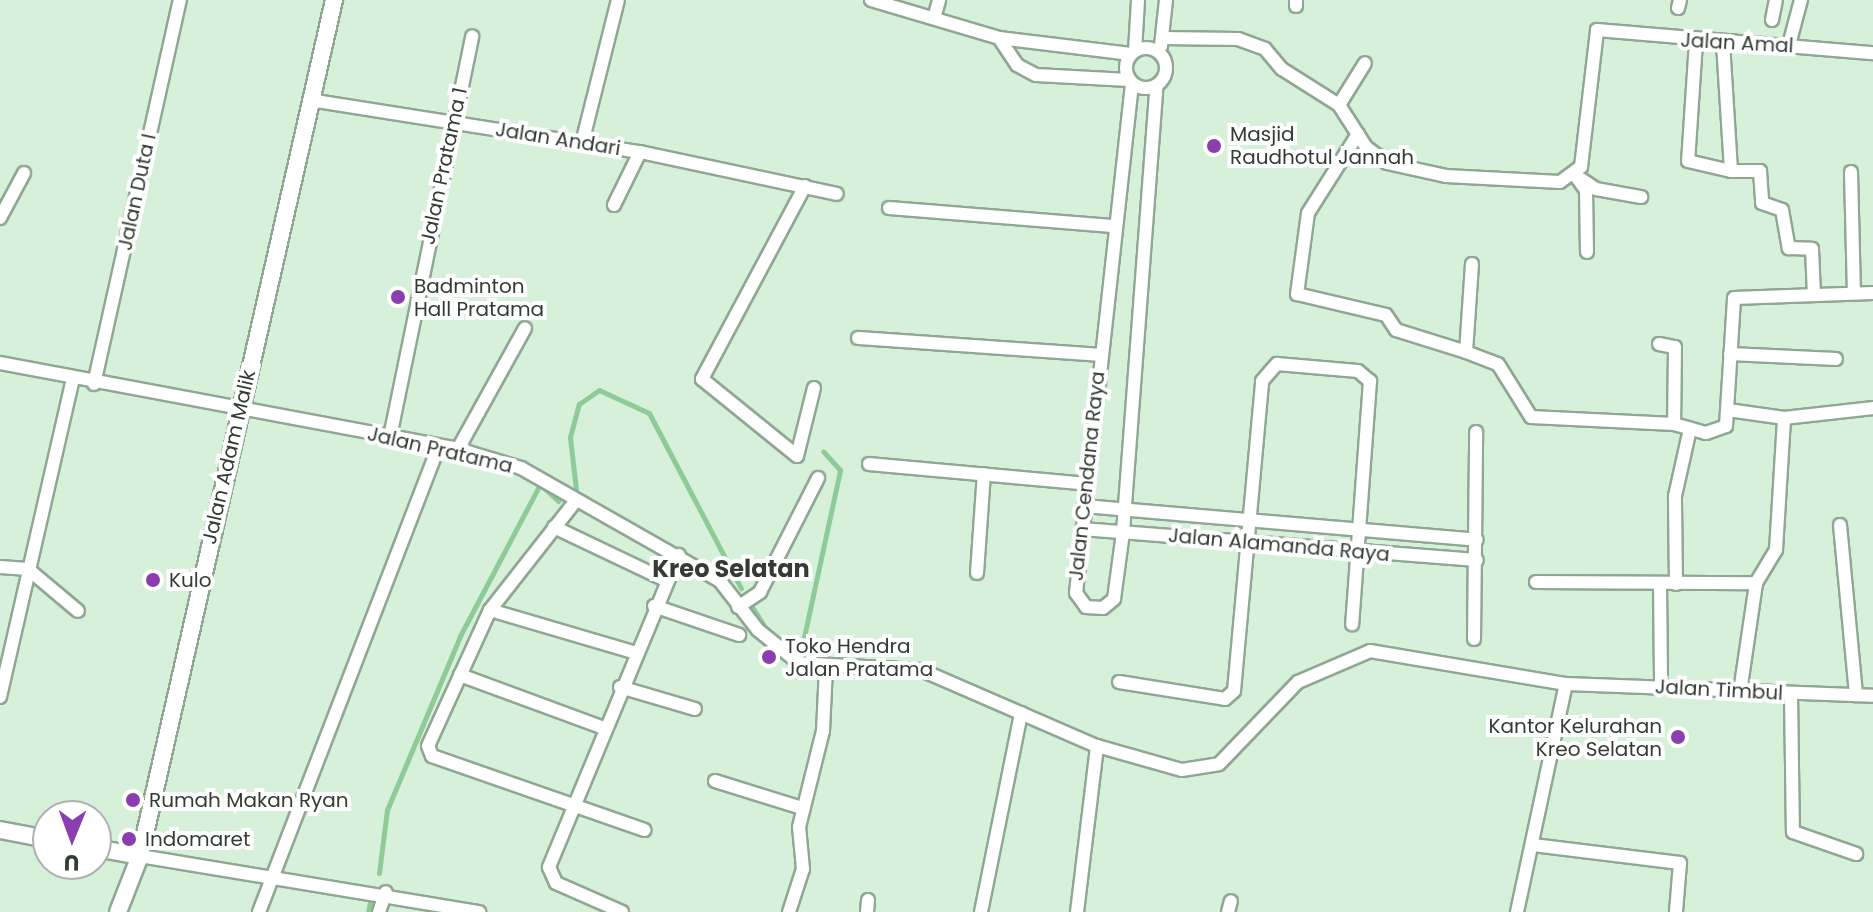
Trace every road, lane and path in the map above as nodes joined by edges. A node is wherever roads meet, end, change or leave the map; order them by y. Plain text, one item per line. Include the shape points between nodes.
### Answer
1 (180, 0) edge
2 (334, 0) edge
3 (618, 0) edge
4 (871, 0) edge
5 (939, 0) edge
6 (1138, 0) edge
7 (1166, 0) edge
8 (1776, 0) edge
9 (1801, 0) edge
10 (939, 20) junction
11 (1772, 20) dead end
12 (472, 36) dead end
13 (999, 38) junction
14 (1162, 38) junction
15 (1696, 42) junction
16 (1723, 43) junction
17 (1789, 45) junction
18 (1133, 52) junction
19 (1159, 53) junction
20 (1873, 53) edge
21 (1365, 63) dead end
22 (1131, 82) junction
23 (1157, 85) junction
24 (310, 100) junction
25 (1339, 105) junction
26 (452, 122) junction
27 (1358, 134) junction
28 (582, 143) junction
29 (640, 152) junction
30 (1731, 171) junction
31 (1851, 172) dead end
32 (24, 173) dead end
33 (1575, 175) junction
34 (805, 186) junction
35 (837, 194) dead end
36 (1641, 197) dead end
37 (614, 205) dead end
38 (889, 208) dead end
39 (0, 218) edge
40 (1112, 226) junction
41 (1587, 252) dead end
42 (1472, 264) dead end
43 (1854, 293) junction
44 (1873, 293) edge
45 (1814, 294) junction
46 (525, 328) dead end
47 (858, 338) dead end
48 (1659, 344) dead end
49 (1466, 352) junction
50 (1730, 354) junction
51 (1099, 355) junction
52 (1836, 359) dead end
53 (0, 363) edge
54 (73, 379) junction
55 (94, 384) junction
56 (814, 388) dead end
57 (240, 406) junction
58 (1873, 408) edge
59 (1728, 410) junction
60 (1784, 418) junction
61 (1674, 424) junction
62 (1690, 429) junction
63 (1476, 432) dead end
64 (390, 437) junction
65 (438, 447) junction
66 (458, 449) junction
67 (869, 464) dead end
68 (984, 474) junction
69 (818, 478) dead end
70 (1087, 484) junction
71 (574, 503) junction
72 (1084, 506) junction
73 (1125, 509) junction
74 (1250, 520) junction
75 (1840, 525) dead end
76 (554, 527) junction
77 (1082, 529) junction
78 (1361, 530) junction
79 (1123, 532) junction
80 (1477, 540) junction
81 (1248, 542) junction
82 (1359, 551) junction
83 (679, 555) junction
84 (1477, 560) junction
85 (0, 567) edge
86 (28, 569) junction
87 (977, 573) dead end
88 (665, 580) junction
89 (1536, 582) dead end
90 (1660, 583) junction
91 (1756, 583) junction
92 (1676, 584) junction
93 (654, 606) junction
94 (738, 607) junction
95 (490, 610) junction
96 (78, 611) dead end
97 (1352, 624) dead end
98 (739, 635) dead end
99 (6, 638) edge
100 (1474, 639) dead end
101 (633, 652) junction
102 (826, 667) junction
103 (460, 675) junction
104 (1119, 682) dead end
105 (1566, 684) junction
106 (620, 687) junction
107 (1661, 687) junction
108 (1740, 692) junction
109 (1791, 694) junction
110 (1856, 695) junction
111 (1873, 696) edge
112 (0, 697) edge
113 (695, 709) dead end
114 (1021, 713) junction
115 (604, 728) junction
116 (1097, 746) junction
117 (715, 781) dead end
118 (576, 805) junction
119 (802, 808) junction
120 (0, 830) edge
121 (644, 830) dead end
122 (32, 836) edge
123 (1533, 845) junction
124 (112, 851) edge
125 (1856, 854) dead end
126 (140, 856) junction
127 (275, 875) junction
128 (386, 892) junction
129 (118, 912) edge
130 (259, 912) edge
131 (379, 912) edge
132 (479, 912) edge
133 (622, 912) edge
134 (789, 912) edge
135 (981, 912) edge
136 (1077, 912) edge
137 (1517, 912) edge
138 (1676, 912) edge

1 - 55 street, Jalan Duta I
2 - 24 street, Jalan Adam Malik
3 - 28 street
4 - 10 street
5 - 10 street
6 - 18 street, Jalan Cendana Raya
7 - 14 street
8 - 11 street
9 - 17 street
10 - 13 street
12 - 26 street, Jalan Pratama 1
13 - 18 street
13 - 22 street via 1017,65 1036,75
14 - 19 street
14 - 25 street via 1251,41
15 - 16 street, Jalan Amal
15 - 30 street via 1687,154 1698,168
15 - 33 street, Jalan Amal via 1601,29 1592,40 1583,156
16 - 17 street, Jalan Amal
16 - 30 street
17 - 20 street, Jalan Amal
18 - 19 street
18 - 22 street, Jalan Cendana Raya
19 - 23 street, Jalan Cendana Raya via 1166,67
21 - 25 street
22 - 23 street
22 - 40 street, Jalan Cendana Raya
23 - 73 street, Jalan Cendana Raya
24 - 26 street, Jalan Andari
24 - 57 street, Jalan Adam Malik
25 - 27 street
26 - 28 street, Jalan Andari
26 - 64 street, Jalan Pratama 1
27 - 33 street via 1375,156 1415,171 1560,182
27 - 49 street via 1308,213 1297,294 1386,315 1396,330
28 - 29 street, Jalan Andari
29 - 34 street, Jalan Andari
29 - 37 street
30 - 45 street via 1760,171 1762,203 1782,210 1789,248 1812,249
31 - 43 street
32 - 39 street
33 - 36 street via 1596,189
33 - 41 street via 1586,190
34 - 35 street, Jalan Andari
34 - 56 street via 702,379 797,456
38 - 40 street
40 - 51 street, Jalan Cendana Raya
42 - 49 street
43 - 44 street
43 - 45 street
45 - 50 street via 1734,298
46 - 66 street
47 - 51 street
48 - 61 street via 1675,347
49 - 61 street via 1498,364 1531,417
50 - 52 street
50 - 59 street
51 - 70 street, Jalan Cendana Raya
53 - 54 street, Jalan Pratama
54 - 55 street, Jalan Pratama
54 - 86 street
55 - 57 street, Jalan Pratama
57 - 64 street, Jalan Pratama
57 - 126 street, Jalan Adam Malik
58 - 60 street
59 - 60 street
59 - 62 street via 1718,433
60 - 91 street via 1776,550
61 - 62 street
62 - 92 street via 1675,496
63 - 80 street
64 - 65 street, Jalan Pratama
65 - 66 street, Jalan Pratama
65 - 127 street
66 - 71 street, Jalan Pratama via 533,473
67 - 68 street
68 - 70 street
68 - 87 street
69 - 94 street via 760,592
70 - 72 street, Jalan Cendana Raya
71 - 76 street
71 - 83 street, Jalan Pratama
72 - 73 street, Jalan Alamanda Raya
72 - 77 street, Jalan Cendana Raya
73 - 74 street, Jalan Alamanda Raya
73 - 79 street, Jalan Cendana Raya
74 - 78 street, Jalan Alamanda Raya
74 - 78 street via 1262,381 1277,364 1367,375
74 - 81 street
75 - 110 street
76 - 88 street
76 - 95 street
77 - 79 street, Jalan Alamanda Raya
77 - 79 street, Jalan Cendana Raya via 1076,593 1095,607 1114,599
78 - 80 street, Jalan Alamanda Raya
78 - 82 street
79 - 81 street, Jalan Alamanda Raya
80 - 84 street
81 - 82 street, Jalan Alamanda Raya
81 - 104 street via 1234,691 1225,699
82 - 84 street, Jalan Alamanda Raya
82 - 97 street
83 - 88 street
83 - 94 street, Jalan Pratama via 720,581
84 - 100 street
85 - 86 street
86 - 96 street
86 - 99 street
88 - 93 street
89 - 90 street
90 - 92 street
90 - 107 street
91 - 92 street
91 - 108 street
93 - 98 street
93 - 101 street
94 - 102 street, Jalan Pratama via 775,648 799,663
95 - 101 street
95 - 103 street
99 - 112 street
101 - 106 street
102 - 114 street, Jalan Pratama via 889,664 961,683
102 - 119 street via 825,720
103 - 115 street
103 - 118 street via 433,731 432,756
105 - 107 street, Jalan Timbul
105 - 116 street, Jalan Timbul via 1370,651 1298,682 1219,764 1182,770
105 - 123 street
106 - 113 street
106 - 115 street
107 - 108 street, Jalan Timbul
108 - 109 street, Jalan Timbul
109 - 110 street, Jalan Timbul
109 - 125 street via 1793,832
110 - 111 street, Jalan Timbul
114 - 116 street, Jalan Pratama
114 - 135 street
115 - 118 street
116 - 136 street
117 - 119 street
118 - 121 street
118 - 133 street via 550,878
119 - 134 street via 803,869
120 - 122 street
123 - 137 street
123 - 138 street via 1672,862 1684,870
124 - 126 street
126 - 127 street
126 - 129 street, Jalan Adam Malik
127 - 128 street
127 - 130 street
128 - 131 street
128 - 132 street

